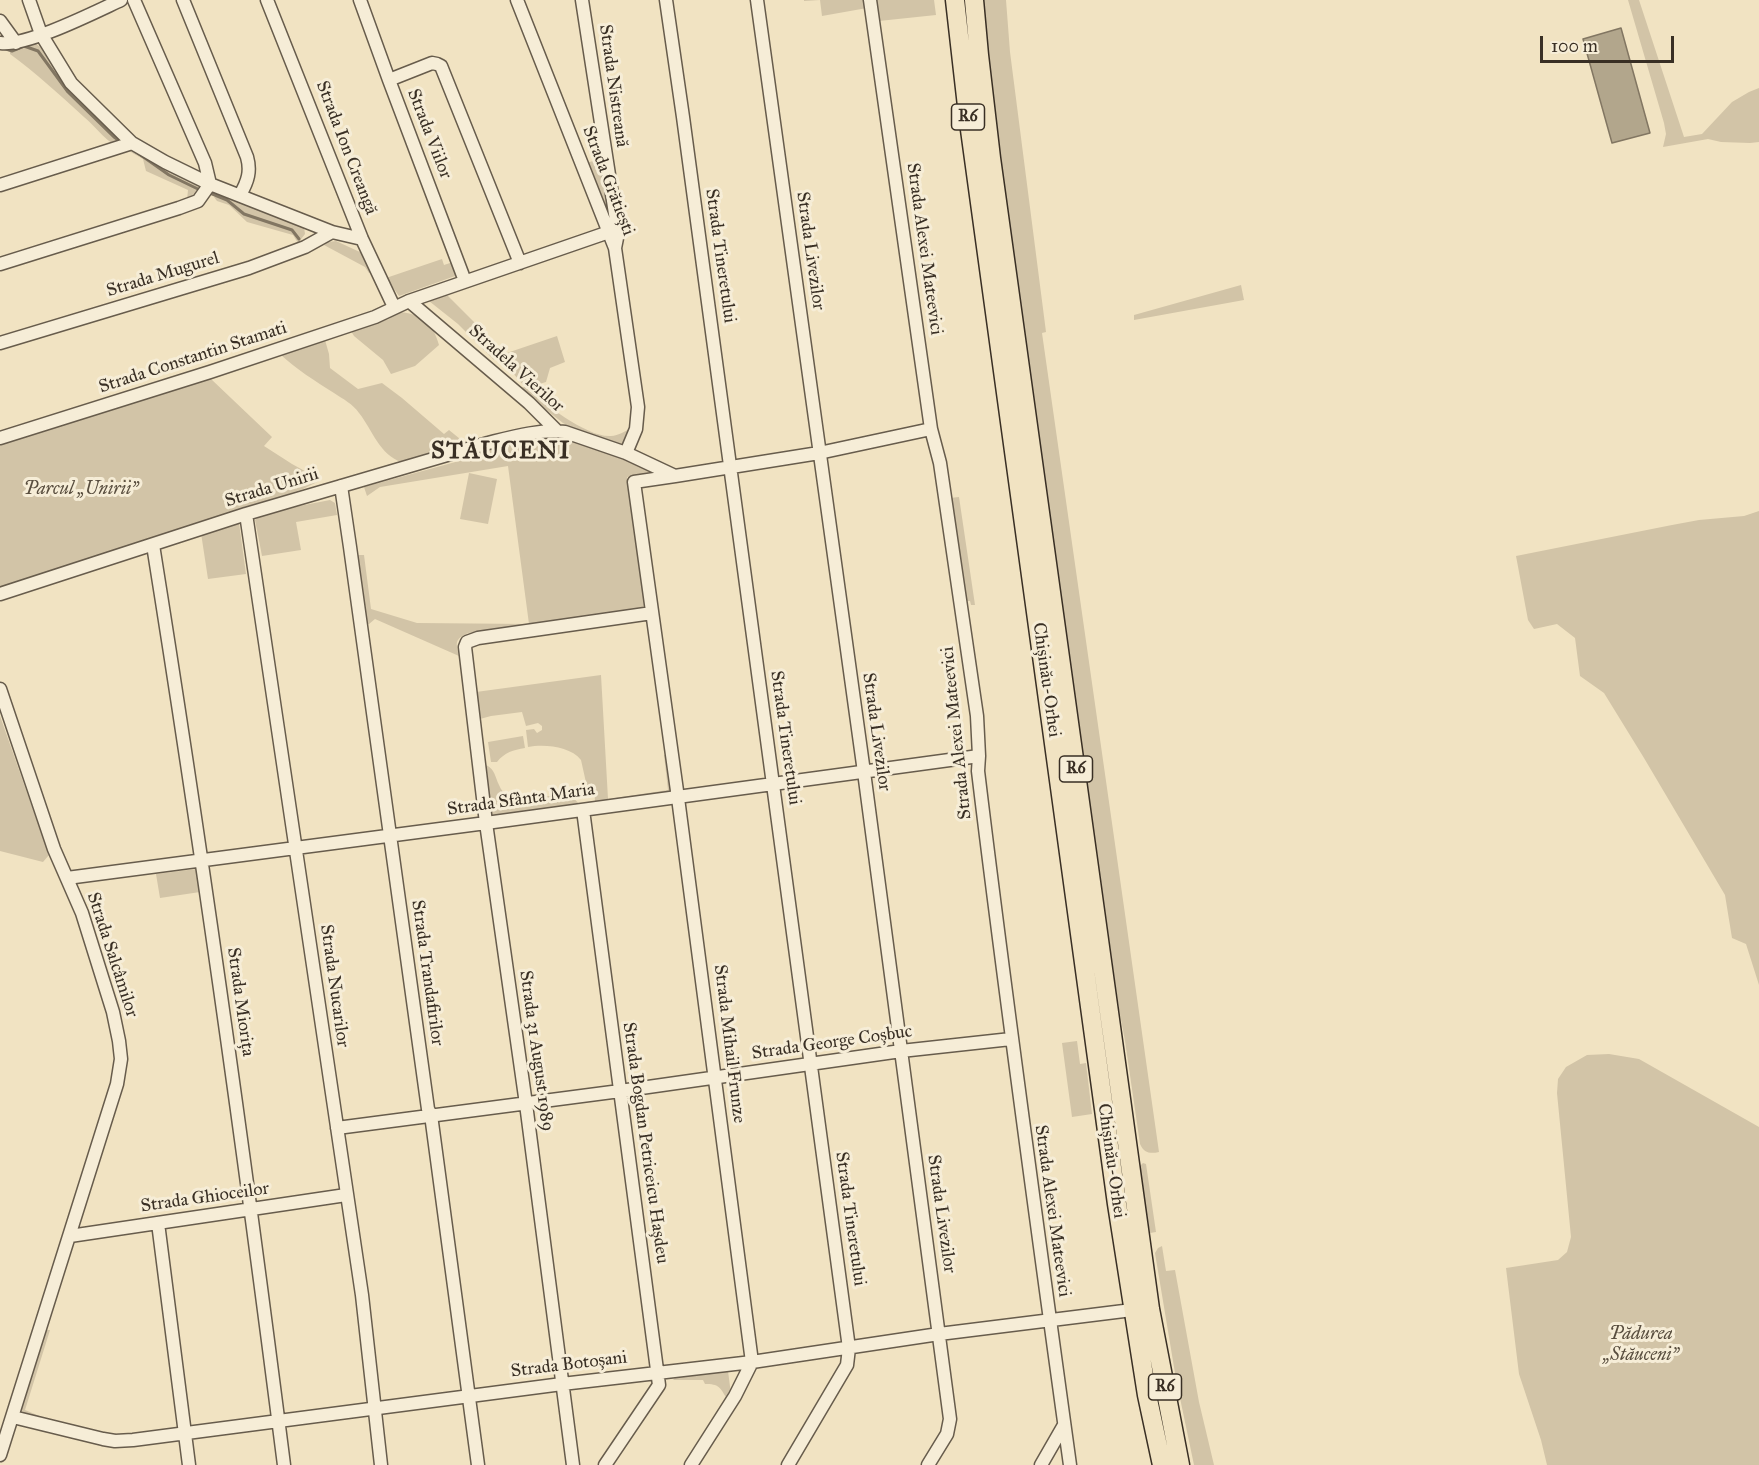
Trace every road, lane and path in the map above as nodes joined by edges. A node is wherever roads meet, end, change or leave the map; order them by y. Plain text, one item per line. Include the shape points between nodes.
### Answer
1 (29, 0) edge
2 (121, 0) edge
3 (134, 0) edge
4 (183, 0) edge
5 (267, 0) edge
6 (360, 0) edge
7 (517, 0) edge
8 (582, 0) edge
9 (666, 0) edge
10 (757, 0) edge
11 (870, 0) edge
12 (955, 0) edge
13 (974, 0) edge
14 (0, 21) edge
15 (41, 34) junction
16 (0, 43) edge
17 (16, 43) junction
18 (389, 80) junction
19 (132, 143) junction
20 (210, 184) junction
21 (0, 185) edge
22 (240, 195) junction
23 (332, 232) junction
24 (609, 232) junction
25 (362, 239) junction
26 (615, 248) junction
27 (520, 263) junction
28 (0, 264) edge
29 (465, 281) junction
30 (409, 301) junction
31 (394, 307) junction
32 (0, 343) edge
33 (931, 429) junction
34 (557, 431) junction
35 (0, 438) edge
36 (626, 453) junction
37 (819, 453) junction
38 (731, 467) junction
39 (675, 476) junction
40 (341, 486) junction
41 (246, 514) junction
42 (153, 545) junction
43 (0, 594) edge
44 (652, 613) junction
45 (0, 689) edge
46 (979, 756) junction
47 (864, 772) junction
48 (773, 784) junction
49 (678, 798) junction
50 (583, 810) junction
51 (486, 823) junction
52 (390, 836) junction
53 (296, 847) junction
54 (201, 861) junction
55 (67, 878) junction
56 (1011, 1039) junction
57 (901, 1052) junction
58 (810, 1064) junction
59 (715, 1077) junction
60 (620, 1091) junction
61 (525, 1104) junction
62 (431, 1115) junction
63 (337, 1128) junction
64 (346, 1195) junction
65 (251, 1209) junction
66 (158, 1223) junction
67 (70, 1236) junction
68 (1132, 1310) junction
69 (1049, 1321) junction
70 (939, 1334) junction
71 (849, 1348) junction
72 (752, 1362) junction
73 (657, 1372) junction
74 (562, 1384) junction
75 (468, 1396) junction
76 (374, 1408) junction
77 (13, 1417) junction
78 (279, 1420) junction
79 (1064, 1425) junction
80 (185, 1434) junction
81 (0, 1455) edge
82 (189, 1465) edge
83 (284, 1465) edge
84 (381, 1465) edge
85 (478, 1465) edge
86 (573, 1465) edge
87 (605, 1465) edge
88 (692, 1465) edge
89 (788, 1465) edge
90 (928, 1465) edge
91 (1041, 1465) edge
92 (1070, 1465) edge
93 (1162, 1465) edge
94 (1180, 1465) edge

1 - 15 street
2 - 15 street
3 - 20 street via 205,162
4 - 22 street via 247,157 249,176
5 - 25 street, Strada Ion Creangă
6 - 18 street, Strada Viilor
7 - 24 street, Strada Grătiești
8 - 26 street, Strada Nistreană via 618,234
9 - 38 street, Strada Tineretului
10 - 37 street, Strada Livezilor
11 - 33 street, Strada Alexei Mateevici
12 - 68 highway, Chișinău-Orhei / R6
13 - 94 highway, Chișinău-Orhei / R6 via 991,158 1150,1309
14 - 17 street
15 - 17 street
15 - 19 street via 71,83
16 - 17 street
18 - 27 street via 432,63 441,66
18 - 29 street, Strada Viilor
19 - 20 street
19 - 21 street
20 - 22 street
20 - 28 street via 198,201
22 - 23 street
23 - 25 street
23 - 32 street, Strada Mugurel via 305,247 249,268
24 - 26 street, Strada Grătiești
24 - 27 street
25 - 31 street, Strada Ion Creangă
26 - 36 street, Strada Grătiești via 638,407 636,429
27 - 29 street
29 - 30 street
30 - 31 street, Strada Constantin Stamati
30 - 34 street, Stradela Vierilor
31 - 35 street, Strada Constantin Stamati via 234,365
33 - 37 street
33 - 46 street, Strada Alexei Mateevici via 942,475 977,716
34 - 36 street, Stradela Vierilor
34 - 40 street, Strada Unirii via 505,439
36 - 39 street, Stradela Vierilor
37 - 38 street
37 - 47 street, Strada Livezilor
38 - 39 street
38 - 48 street, Strada Tineretului
39 - 44 street, Strada Mihail Frunze via 634,482
40 - 41 street, Strada Unirii
40 - 52 street, Strada Trandafirilor
41 - 42 street, Strada Unirii
41 - 53 street, Strada Nucarilor
42 - 43 street, Strada Unirii
42 - 54 street, Strada Miorița
44 - 49 street, Strada Mihail Frunze
44 - 51 street, Strada 31 August 1989 via 467,642 465,653
45 - 55 street, Strada Salcâmilor
46 - 47 street, Strada Sfânta Maria
46 - 56 street, Strada Alexei Mateevici
47 - 48 street, Strada Sfânta Maria
47 - 57 street, Strada Livezilor
48 - 49 street, Strada Sfânta Maria
48 - 58 street, Strada Tineretului
49 - 50 street, Strada Sfânta Maria
49 - 59 street, Strada Mihail Frunze
50 - 51 street, Strada Sfânta Maria
50 - 60 street, Strada Bogdan Petriceicu Hașdeu
51 - 52 street, Strada Sfânta Maria
51 - 61 street, Strada 31 August 1989
52 - 53 street, Strada Sfânta Maria
52 - 62 street, Strada Trandafirilor
53 - 54 street, Strada Sfânta Maria
53 - 63 street, Strada Nucarilor
54 - 55 street, Strada Sfânta Maria
54 - 65 street, Strada Miorița
55 - 67 street, Strada Salcâmilor via 113,1012 121,1059 117,1084
56 - 57 street, Strada George Coșbuc
56 - 69 street, Strada Alexei Mateevici
57 - 58 street, Strada George Coșbuc
57 - 70 street, Strada Livezilor
58 - 59 street, Strada George Coșbuc
58 - 71 street, Strada Tineretului
59 - 60 street, Strada George Coșbuc
59 - 72 street, Strada Mihail Frunze
60 - 61 street, Strada George Coșbuc
60 - 73 street, Strada Bogdan Petriceicu Hașdeu
61 - 62 street, Strada George Coșbuc
61 - 74 street, Strada 31 August 1989
62 - 63 street, Strada George Coșbuc
62 - 75 street, Strada Trandafirilor
63 - 64 street, Strada Nucarilor
64 - 65 street, Strada Ghioceilor
64 - 76 street, Strada Nucarilor
65 - 66 street, Strada Ghioceilor
65 - 78 street, Strada Miorița
66 - 67 street, Strada Ghioceilor
66 - 80 street
67 - 77 street, Strada Salcâmilor
68 - 69 street, Strada Botoșani
68 - 93 highway, Chișinău-Orhei / R6
69 - 70 street, Strada Botoșani
69 - 79 street, Strada Alexei Mateevici
70 - 71 street, Strada Botoșani
70 - 90 street, Strada Livezilor via 950,1419
71 - 72 street, Strada Botoșani
71 - 89 street, Strada Tineretului via 847,1365
72 - 73 street, Strada Botoșani
72 - 88 street
73 - 74 street, Strada Botoșani
73 - 87 street, Strada Bogdan Petriceicu Hașdeu via 659,1386
74 - 75 street, Strada Botoșani
74 - 86 street, Strada 31 August 1989
75 - 76 street, Strada Botoșani
75 - 85 street, Strada Trandafirilor
76 - 78 street, Strada Botoșani
76 - 84 street, Strada Nucarilor
77 - 80 street, Strada Botoșani via 115,1441
77 - 81 street, Strada Salcâmilor
78 - 80 street, Strada Botoșani
78 - 83 street, Strada Miorița
79 - 91 street
79 - 92 street, Strada Alexei Mateevici
80 - 82 street

